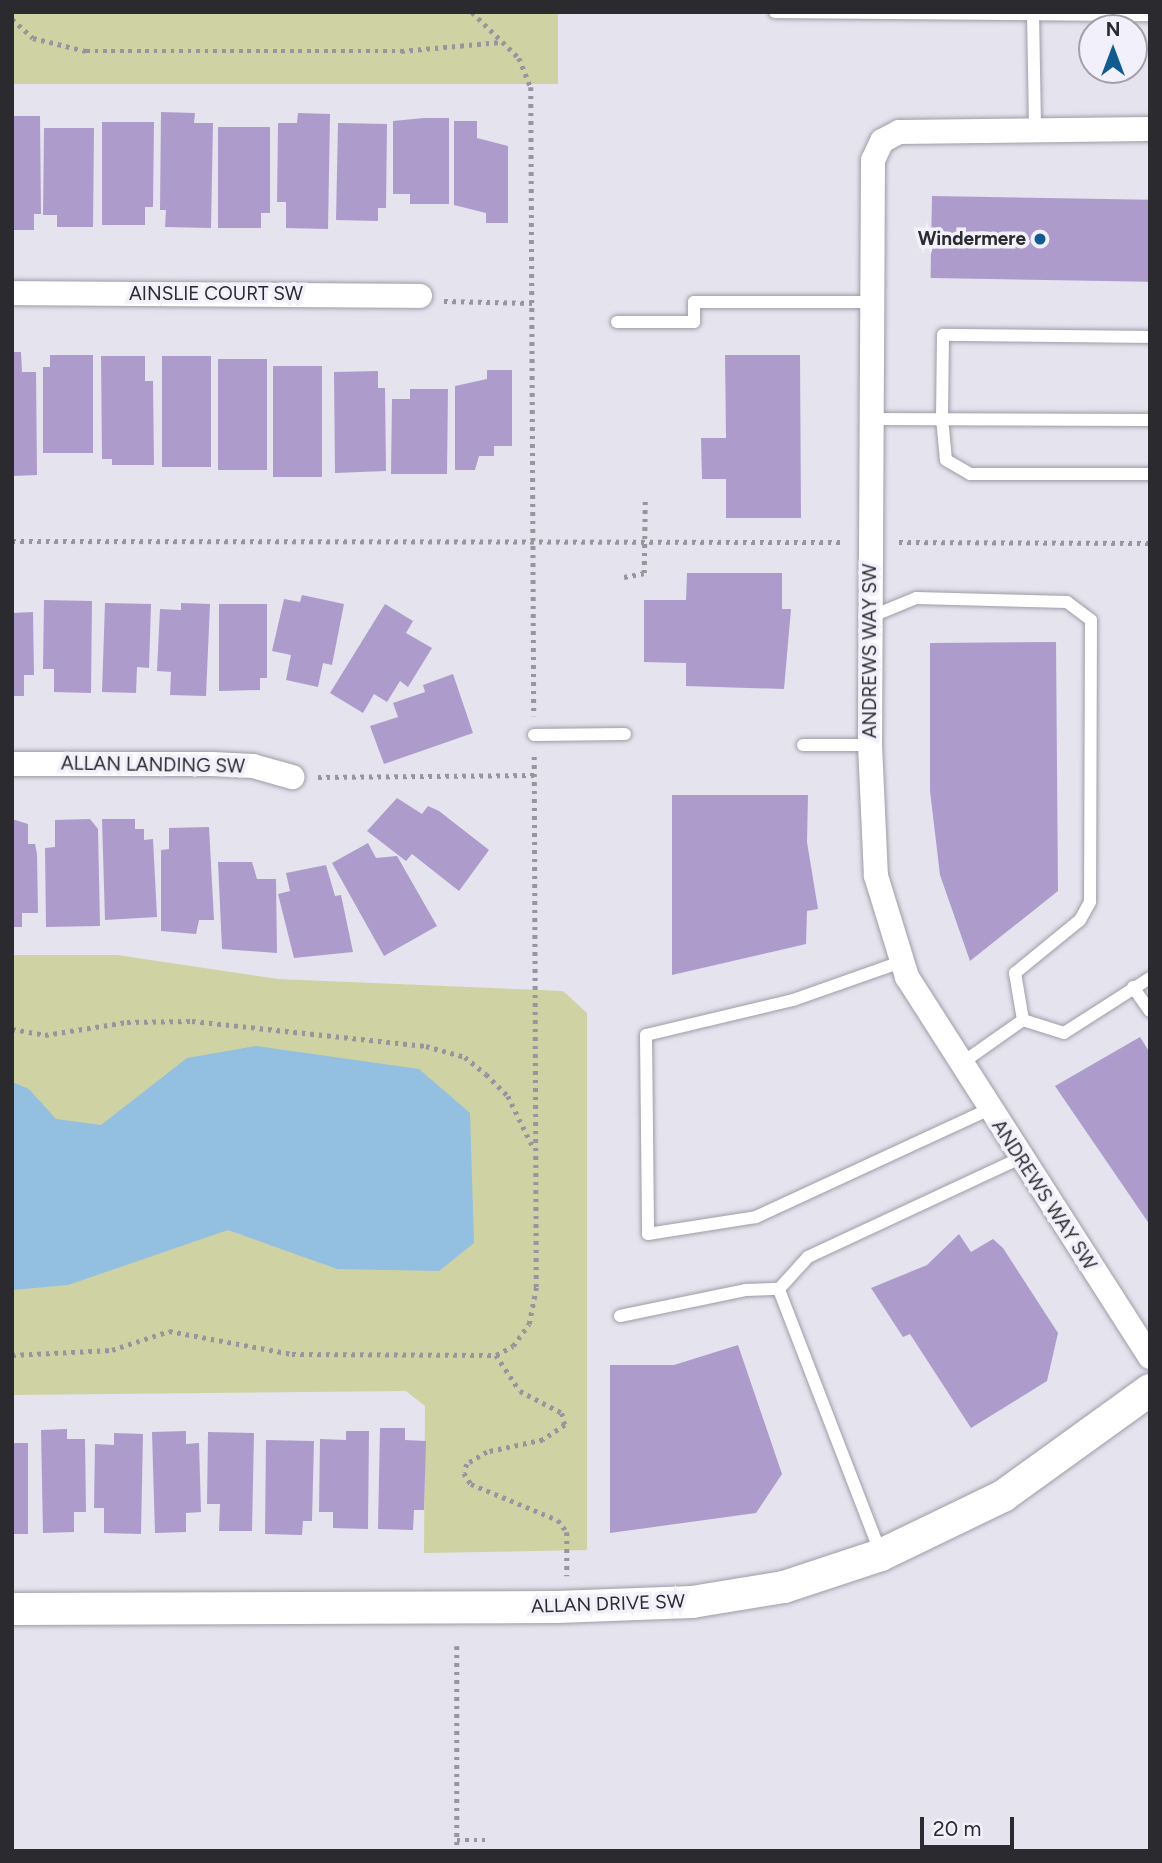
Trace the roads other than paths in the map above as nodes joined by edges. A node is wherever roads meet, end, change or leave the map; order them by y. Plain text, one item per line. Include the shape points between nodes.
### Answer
1 (775, 12) edge
2 (1033, 15) edge
3 (1150, 15) edge
4 (1150, 129) edge
5 (1035, 130) junction
6 (12, 293) edge
7 (420, 296) road end
8 (871, 302) junction
9 (617, 322) dead end
10 (1150, 337) edge
11 (942, 418) junction
12 (871, 419) junction
13 (1150, 419) edge
14 (1150, 474) edge
15 (870, 617) junction
16 (625, 734) dead end
17 (534, 735) road end
18 (803, 745) dead end
19 (870, 745) junction
20 (12, 764) edge
21 (292, 777) road end
22 (901, 962) junction
23 (1150, 978) edge
24 (1133, 987) junction
25 (1150, 1011) edge
26 (1023, 1020) junction
27 (959, 1065) junction
28 (988, 1110) junction
29 (1020, 1158) junction
30 (779, 1289) junction
31 (620, 1316) dead end
32 (1150, 1357) edge
33 (1150, 1390) edge
34 (881, 1555) junction
35 (12, 1609) edge

1 - 2 lane
2 - 3 lane
2 - 5 lane
4 - 5 street, ANDREWS WAY SW
5 - 8 street, ANDREWS WAY SW via 899,132 882,141 873,160
6 - 7 street, AINSLIE COURT SW
8 - 9 lane via 694,302 694,322
8 - 12 street, ANDREWS WAY SW
10 - 11 lane via 943,335
11 - 12 lane
11 - 13 lane
11 - 14 lane via 946,460 970,474
12 - 15 street, ANDREWS WAY SW
15 - 19 street, ANDREWS WAY SW
15 - 26 lane via 916,598 1068,602 1091,620 1090,902 1080,920 1015,973
16 - 17 lane
18 - 19 lane
19 - 22 street, ANDREWS WAY SW via 876,876
20 - 21 street, ALLAN LANDING SW via 212,764 253,766
22 - 27 street, ANDREWS WAY SW
22 - 28 lane via 793,1000 646,1035 648,1234 756,1217
23 - 24 lane
24 - 25 lane
24 - 26 lane via 1064,1033
26 - 27 lane
27 - 28 street, ANDREWS WAY SW
28 - 29 street, ANDREWS WAY SW
29 - 30 lane via 808,1257
29 - 32 street, ANDREWS WAY SW
30 - 31 lane via 746,1290
30 - 34 lane
33 - 34 street, ALLAN DRIVE SW via 1003,1496
34 - 35 street, ALLAN DRIVE SW via 784,1587 692,1602 557,1607

